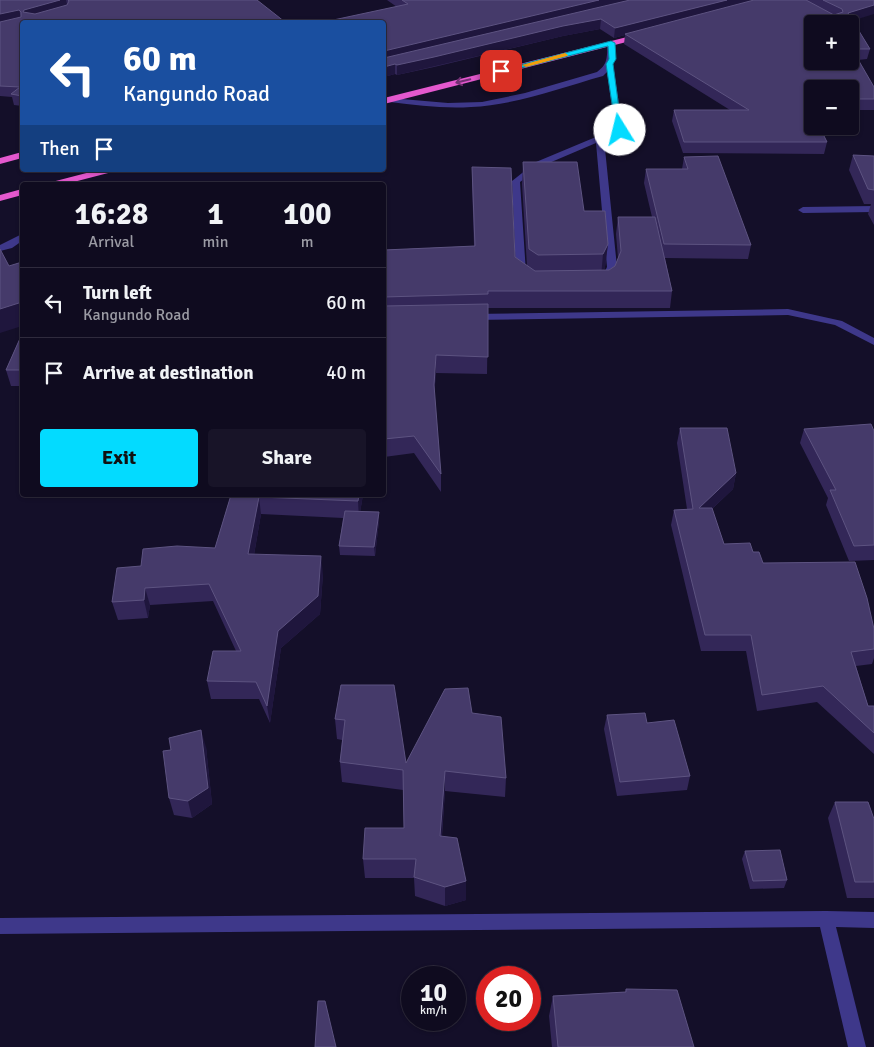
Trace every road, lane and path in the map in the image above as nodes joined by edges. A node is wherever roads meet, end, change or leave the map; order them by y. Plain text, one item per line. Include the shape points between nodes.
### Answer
1 (648, 34) edge
2 (611, 43) junction
3 (610, 64) junction
4 (387, 100) edge
5 (600, 140) junction
6 (20, 156) edge
7 (0, 161) edge
8 (102, 172) edge
9 (68, 182) edge
10 (20, 193) edge
11 (0, 198) edge
12 (874, 209) edge
13 (803, 210) dead end
14 (20, 238) edge
15 (0, 248) edge
16 (597, 282) edge
17 (534, 283) edge
18 (463, 317) edge
19 (874, 342) edge
20 (826, 919) junction
21 (874, 920) edge
22 (0, 926) edge
23 (857, 1047) edge

1 - 2 highway
2 - 3 street via 613,59
2 -> 4 highway
3 - 4 street via 600,74 480,105
3 - 5 street via 620,130
5 - 16 street via 612,267 606,282
5 - 17 street via 539,164 516,181 521,274
6 - 7 highway
8 - 9 highway
10 - 11 highway
12 - 13 street
14 - 15 street
18 - 19 street via 788,312 838,323
20 - 21 street
20 - 22 street
20 - 23 street

